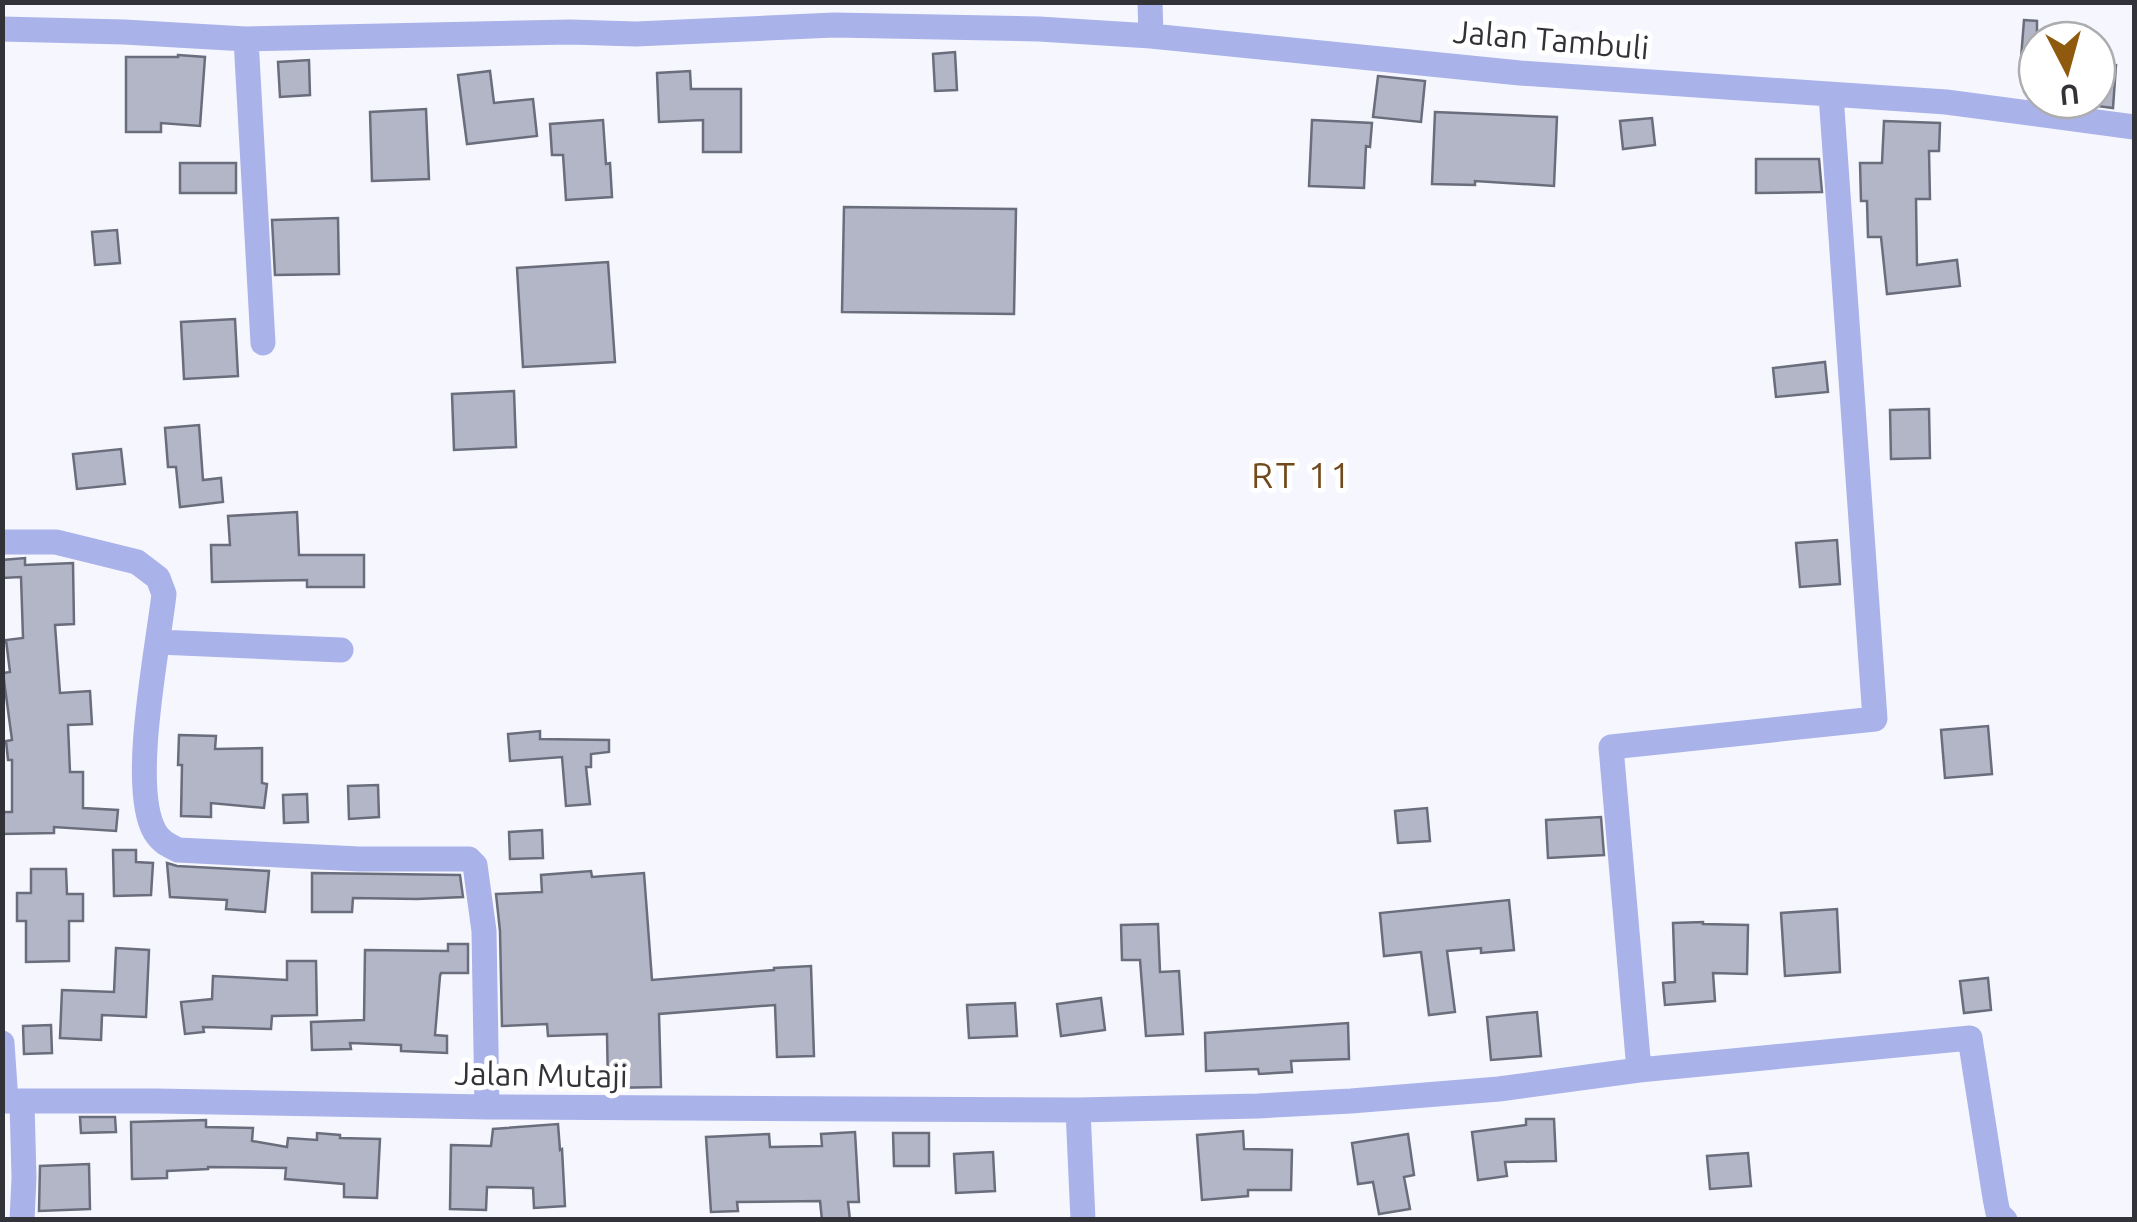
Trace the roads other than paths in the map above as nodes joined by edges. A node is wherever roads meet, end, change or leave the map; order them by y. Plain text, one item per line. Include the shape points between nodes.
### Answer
1 (1150, 2) edge
2 (832, 14) edge
3 (2, 29) edge
4 (1151, 36) junction
5 (246, 39) junction
6 (1831, 95) junction
7 (2134, 127) edge
8 (264, 343) dead end
9 (2, 542) edge
10 (158, 642) junction
11 (341, 650) dead end
12 (2, 1042) edge
13 (1639, 1070) junction
14 (10, 1101) edge
15 (487, 1108) junction
16 (1078, 1110) junction
17 (22, 1220) edge
18 (1083, 1220) edge
19 (2005, 1220) edge

1 - 4 street
2 - 4 street, Jalan Tambuli
2 - 5 street, Jalan Tambuli via 636,34
3 - 5 street, Jalan Tambuli
4 - 6 street, Jalan Tambuli
5 - 8 street
6 - 7 street, Jalan Tambuli via 1946,102
6 - 13 street via 1874,718 1611,747
9 - 10 street via 75,545 149,570 164,594
10 - 11 street
10 - 15 street via 144,778 153,829 164,844 359,859 469,859 475,865 484,931
12 - 14 street
13 - 16 street, Jalan Mutaji via 1351,1101
13 - 19 street, Jalan Mutaji via 1970,1038 1998,1214
14 - 15 street, Jalan Mutaji
14 - 17 street via 24,1178
15 - 16 street, Jalan Mutaji
16 - 18 street

